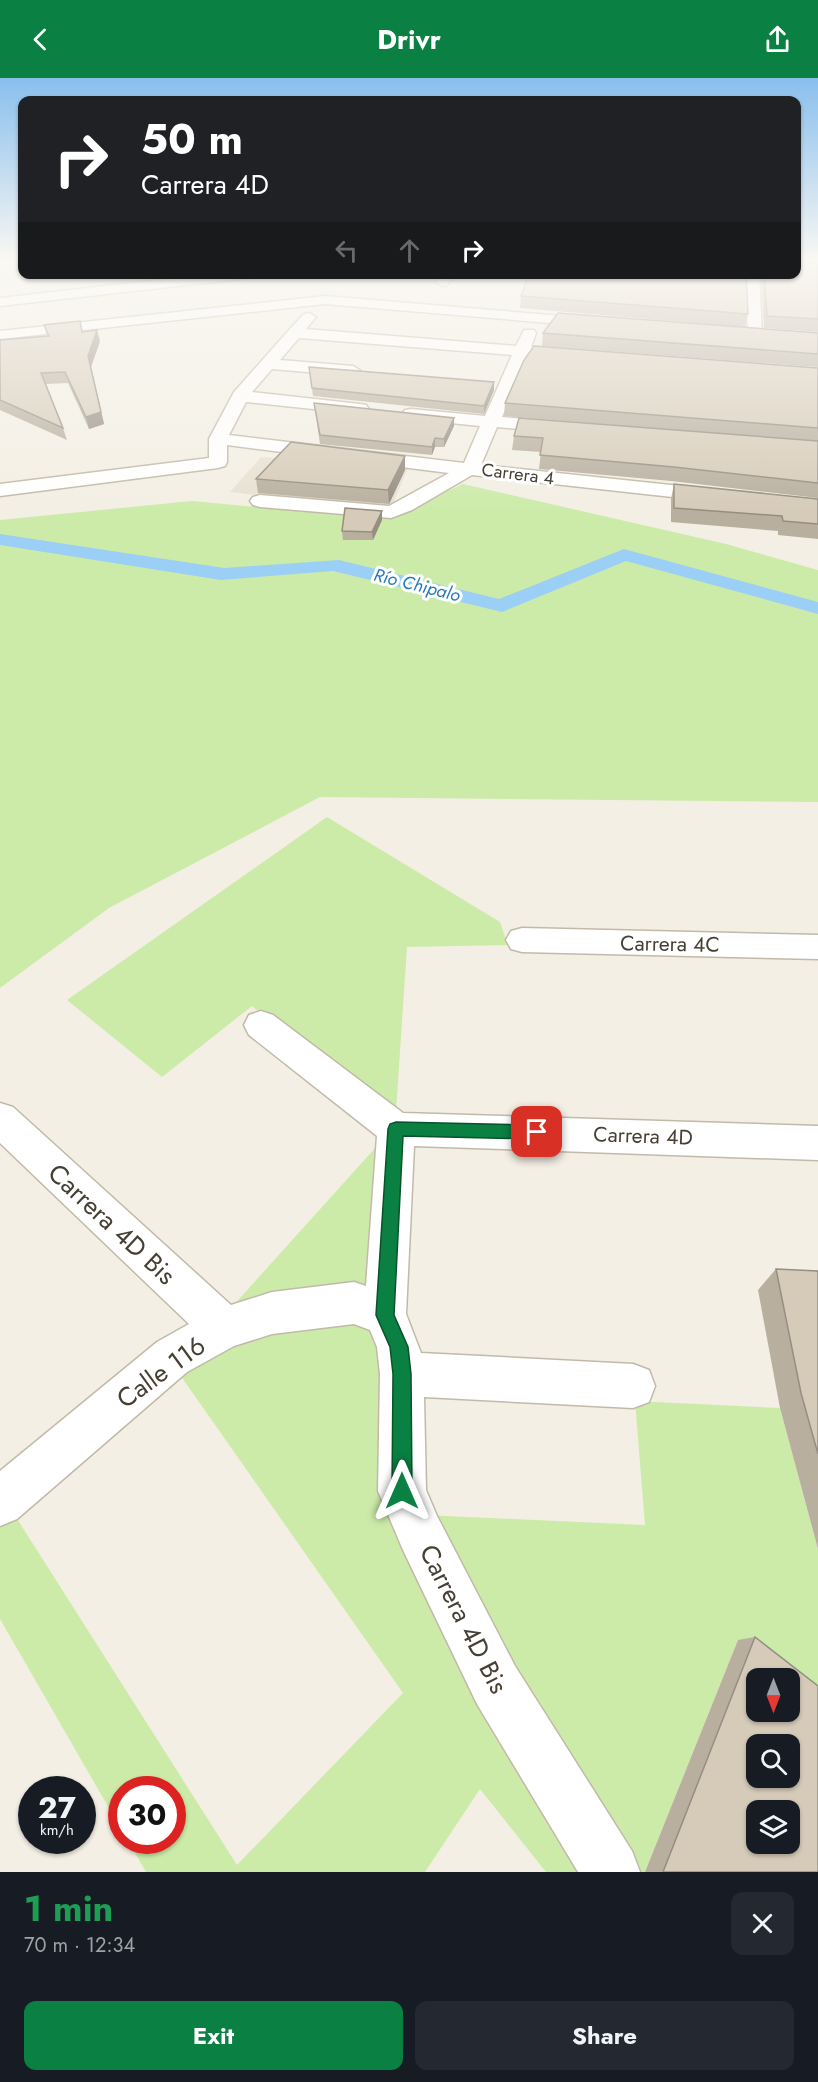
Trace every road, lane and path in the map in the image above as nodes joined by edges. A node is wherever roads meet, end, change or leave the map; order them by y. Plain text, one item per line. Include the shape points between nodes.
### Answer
1 (284, 345) edge
2 (442, 345) edge
3 (525, 345) edge
4 (522, 351) junction
5 (590, 356) edge
6 (267, 364) junction
7 (370, 372) edge
8 (485, 382) edge
9 (508, 384) junction
10 (240, 396) junction
11 (377, 410) edge
12 (400, 413) edge
13 (491, 422) junction
14 (584, 430) edge
15 (218, 439) junction
16 (471, 468) junction
17 (0, 490) edge
18 (732, 497) edge
19 (260, 501) dead end
20 (522, 940) dead end
21 (818, 947) edge
22 (261, 1025) dead end
23 (0, 1119) edge
24 (396, 1129) junction
25 (818, 1143) edge
26 (385, 1315) junction
27 (225, 1328) junction
28 (402, 1374) junction
29 (633, 1386) dead end
30 (0, 1502) edge
31 (611, 1872) edge

1 - 6 street
2 - 4 street
3 - 4 street
4 - 5 street
4 - 9 street
6 - 7 street
6 - 10 street
8 - 9 street
9 - 13 street
10 - 11 street
10 - 15 street
12 - 13 street
13 - 14 street
13 - 16 street
15 - 16 street, Carrera 4
15 - 17 street via 218,462
16 - 18 street, Carrera 4
16 - 19 street via 405,506 384,513
20 - 21 street, Carrera 4C
22 - 24 street
23 - 27 street, Carrera 4D Bis
24 - 25 street, Carrera 4D
24 - 26 street, Carrera 4D Bis
26 - 27 street, Calle 116 via 354,1303 272,1313
26 - 28 street, Carrera 4D Bis via 399,1347
27 - 30 street, Calle 116 via 172,1357
28 - 29 street
28 - 31 street, Carrera 4D Bis via 402,1491 415,1523 496,1685

